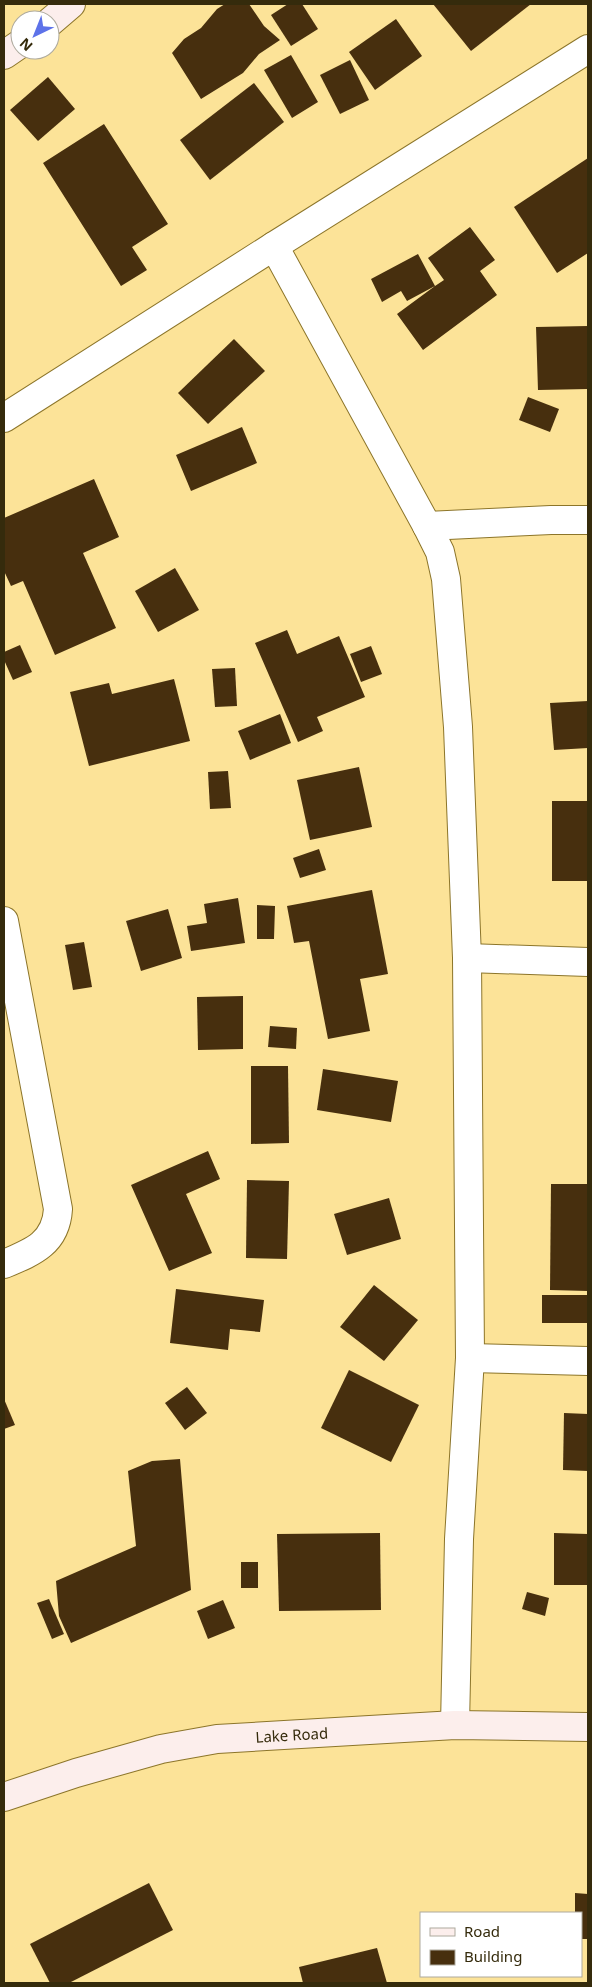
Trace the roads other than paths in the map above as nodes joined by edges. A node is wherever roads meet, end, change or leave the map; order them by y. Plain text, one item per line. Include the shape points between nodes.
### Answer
1 (71, 4) edge
2 (60, 13) edge
3 (588, 49) edge
4 (274, 246) junction
5 (4, 418) edge
6 (588, 520) edge
7 (427, 526) junction
8 (4, 921) edge
9 (467, 958) junction
10 (588, 962) edge
11 (4, 1264) edge
12 (470, 1358) junction
13 (588, 1361) edge
14 (455, 1725) junction
15 (588, 1727) edge
16 (4, 1797) edge

1 - 2 main road
3 - 4 street
4 - 5 street
4 - 7 street
6 - 7 street
7 - 9 street via 440,552 446,579 458,726
8 - 11 street via 58,1209 57,1223 50,1237 39,1247
9 - 10 street
9 - 12 street
12 - 13 street
12 - 14 street via 459,1539
14 - 15 main road, Lake Road
14 - 16 main road, Lake Road via 217,1739 162,1749

